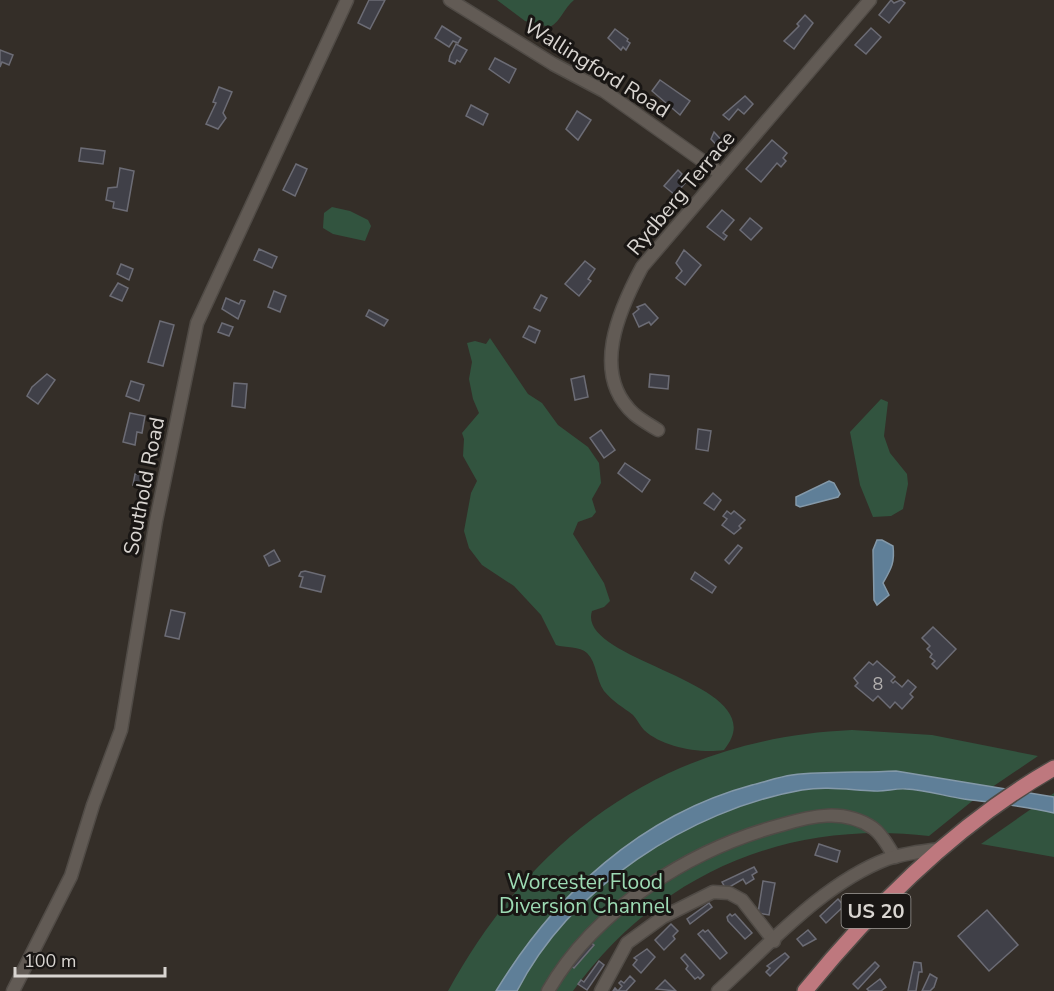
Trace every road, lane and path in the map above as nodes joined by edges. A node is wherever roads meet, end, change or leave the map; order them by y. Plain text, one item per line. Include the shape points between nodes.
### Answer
1 (347, 0) edge
2 (450, 0) edge
3 (870, 0) edge
4 (721, 174) junction
5 (658, 430) dead end
6 (1054, 768) edge
7 (941, 849) junction
8 (895, 857) junction
9 (774, 941) junction
10 (14, 991) edge
11 (548, 991) edge
12 (601, 991) edge
13 (718, 991) edge
14 (805, 991) edge

1 - 10 street, Southold Road via 197,323 154,531 121,730 71,876
2 - 4 street, Wallingford Road via 604,91
3 - 4 street, Rydberg Terrace
4 - 5 street, Rydberg Terrace via 642,267 621,306 611,342 620,397 635,415
6 - 7 main road, US 20
7 - 8 street
7 - 14 main road, US 20 via 880,906
8 - 9 street via 863,871 822,898
8 - 11 street via 877,831 843,817 808,817 747,834 672,872 633,898 574,953
9 - 12 street via 742,900 729,893 713,892 663,917 627,943
9 - 13 street

